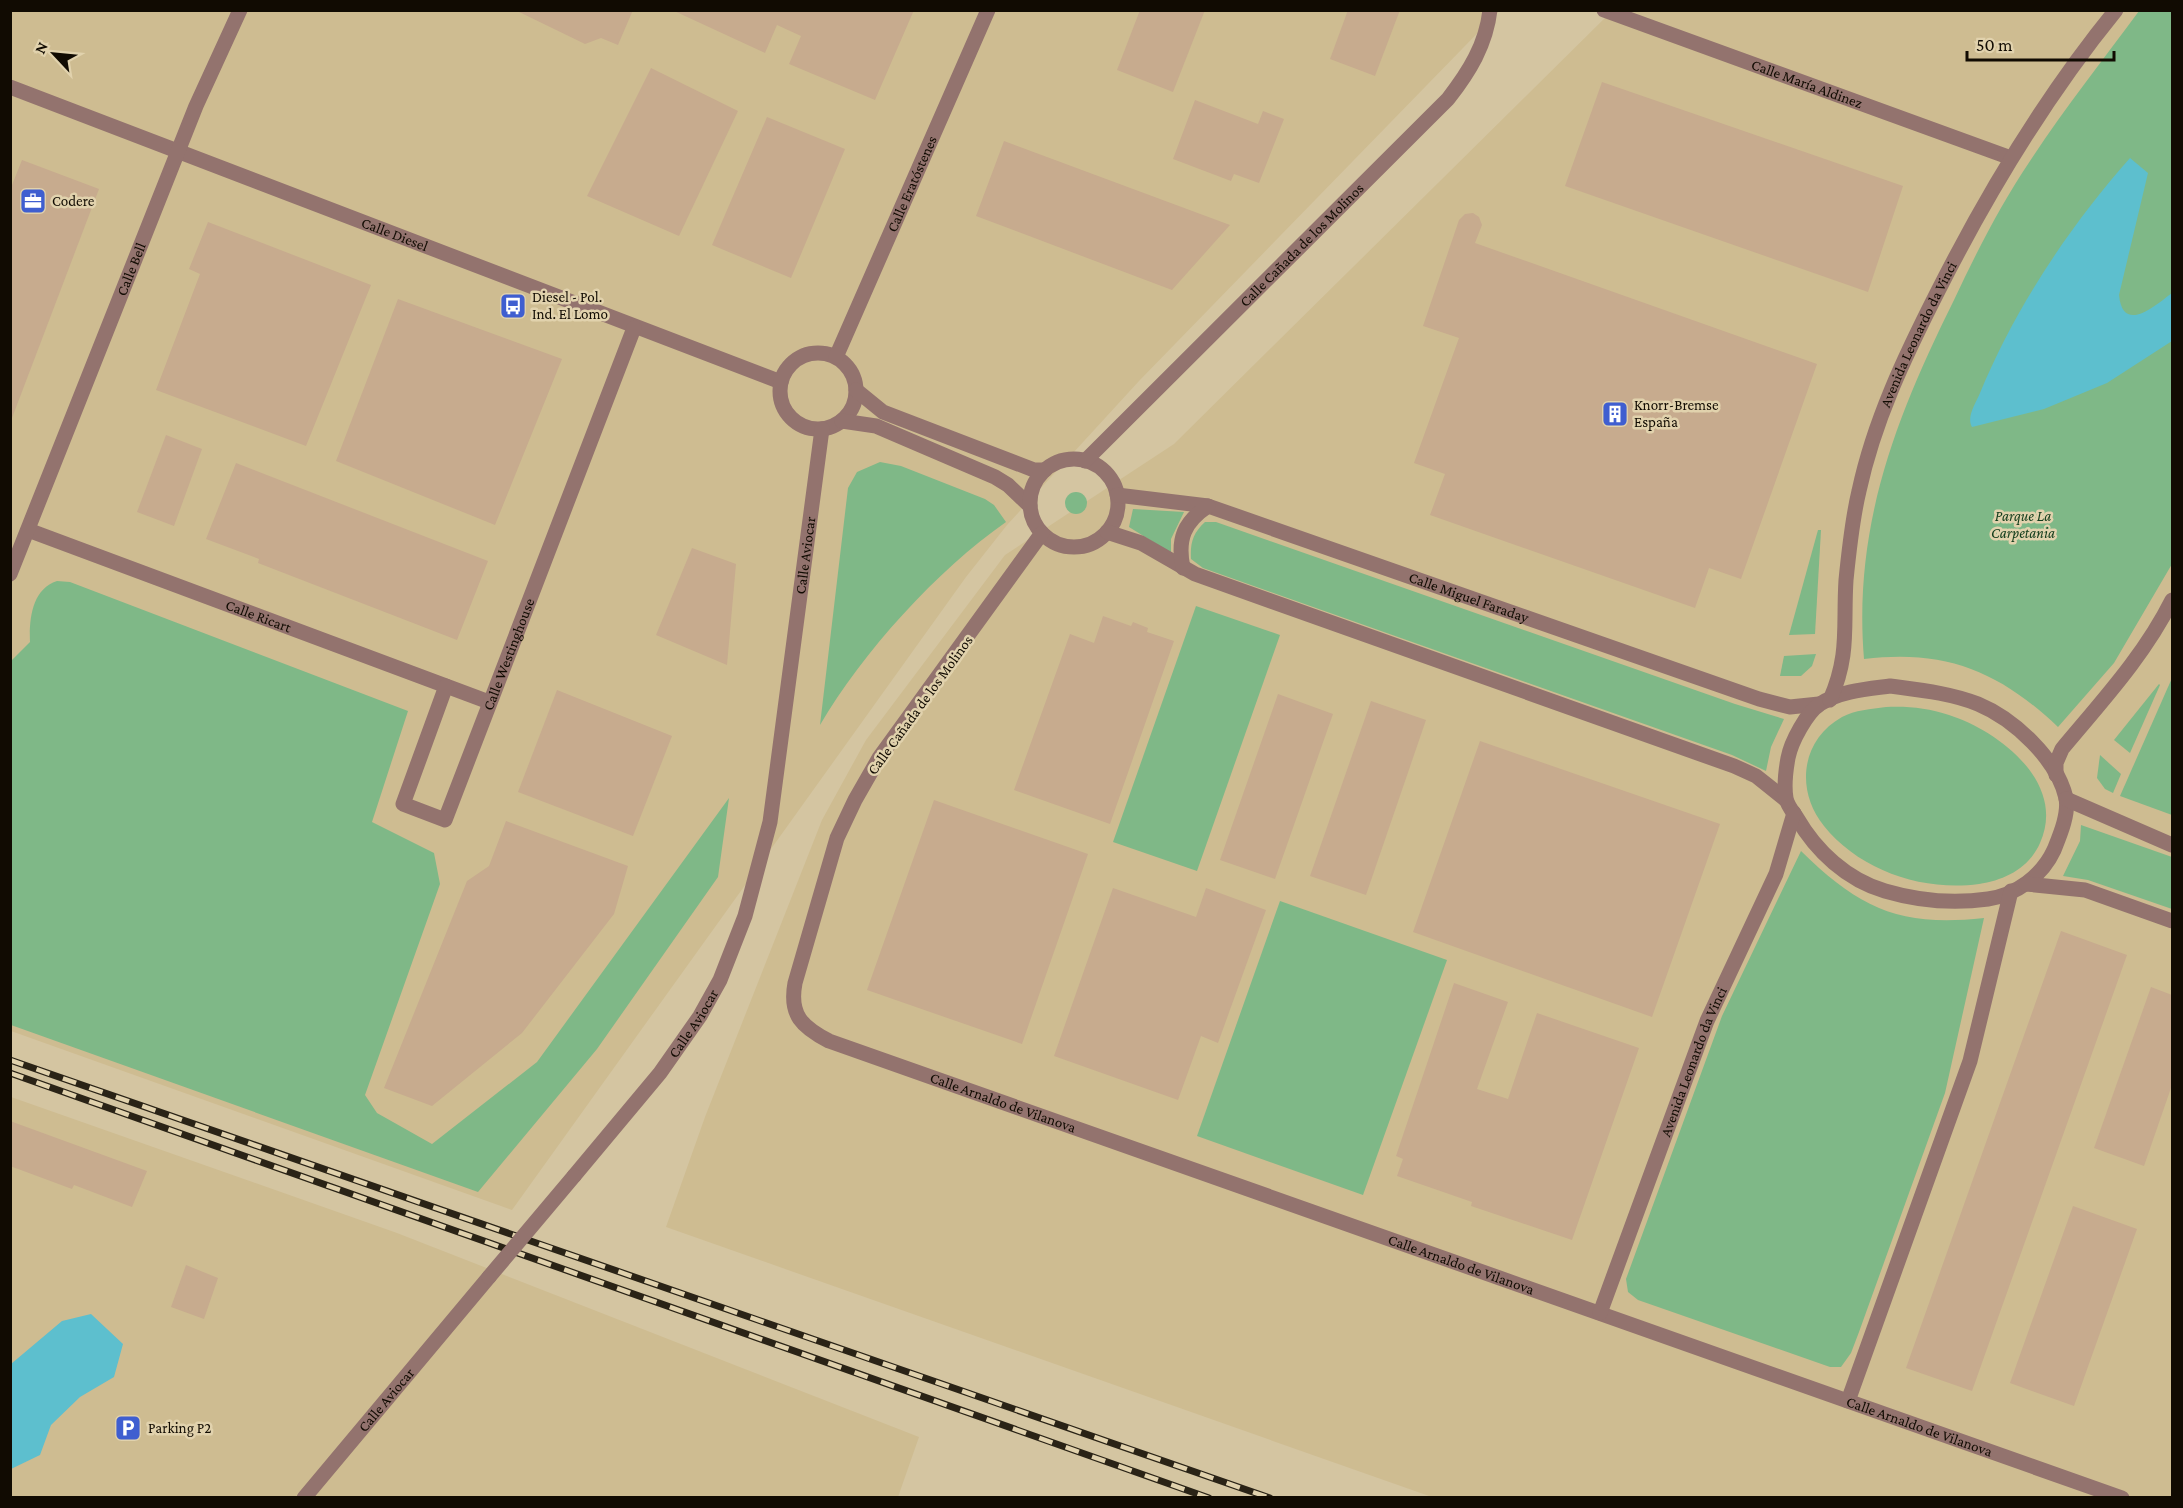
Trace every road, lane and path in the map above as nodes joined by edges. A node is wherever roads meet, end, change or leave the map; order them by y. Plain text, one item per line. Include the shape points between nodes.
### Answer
1 (240, 10) edge
2 (988, 10) edge
3 (1490, 10) edge
4 (1604, 10) edge
5 (2116, 10) edge
6 (10, 87) edge
7 (177, 152) junction
8 (2011, 158) junction
9 (634, 328) junction
10 (836, 357) junction
11 (781, 382) junction
12 (856, 390) junction
13 (842, 421) junction
14 (822, 429) junction
15 (1085, 460) junction
16 (1045, 470) junction
17 (1117, 495) junction
18 (1030, 506) junction
19 (1208, 506) junction
20 (28, 530) junction
21 (1107, 532) junction
22 (1042, 533) junction
23 (1183, 568) junction
24 (10, 574) edge
25 (2172, 600) edge
26 (446, 686) junction
27 (489, 702) junction
28 (1825, 702) junction
29 (2056, 775) junction
30 (2066, 799) junction
31 (1790, 806) junction
32 (2172, 846) edge
33 (2026, 884) junction
34 (2012, 891) junction
35 (2172, 921) edge
36 (804, 1025) joint
37 (1600, 1313) junction
38 (1848, 1401) junction
39 (304, 1497) edge
40 (2122, 1497) edge

1 - 7 street, Calle Bell
2 - 10 street, Calle Eratóstenes
3 - 15 street, Calle Cañada de los Molinos via 1481,48 1448,99
4 - 8 street, Calle María Aldinez
5 - 8 street, Avenida Leonardo da Vinci via 2083,51
6 - 7 street, Calle Diesel
7 - 9 street, Calle Diesel
7 - 20 street, Calle Bell
8 - 28 street, Avenida Leonardo da Vinci via 1921,325 1871,443 1853,521 1846,582 1844,663
9 - 11 street, Calle Diesel
9 - 27 street, Calle Westinghouse
10 - 11 street via 804,355 794,361
10 - 12 street via 848,368
11 - 14 street via 783,406 789,416 798,424
12 - 13 street via 854,403
12 - 16 street via 883,412 1034,470
13 - 14 street
13 - 18 street via 876,426 995,477
14 - 39 street, Calle Aviocar, bridge via 770,822 745,916 720,980 660,1073
15 - 16 street via 1070,459
15 - 17 street via 1106,473
16 - 18 street via 1034,485
17 - 19 street, Calle Miguel Faraday
17 - 21 street via 1117,508
18 - 22 street
19 - 23 street via 1187,524 1181,537
19 - 28 street, Calle Miguel Faraday via 1759,699 1790,707
20 - 24 street, Calle Bell
20 - 26 street, Calle Ricart
21 - 22 street via 1096,541 1074,546 1053,542
21 - 23 street via 1141,543
22 - 36 street, Calle Cañada de los Molinos via 879,758 855,800 837,838 795,983 792,1000
23 - 31 street via 1734,765 1756,776
25 - 29 street via 2133,666 2062,749
26 - 27 street, Calle Ricart
26 - 27 street, Calle Westinghouse via 403,804 445,820
28 - 29 street, Calle Miguel Faraday via 1856,691 1890,686 1952,695 1980,705 2014,726
28 - 31 street, Avenida Leonardo da Vinci via 1797,733 1790,749
29 - 30 street, Calle Miguel Faraday
30 - 32 street
30 - 33 street via 2062,832 2048,863
31 - 34 street via 1806,834 1828,858 1883,891 1963,903
31 - 37 street, Avenida Leonardo da Vinci via 1776,874 1707,1021
33 - 34 street
33 - 35 street via 2085,890
34 - 38 street via 1970,1061
36 - 37 street, Calle Arnaldo de Vilanova via 830,1041
37 - 38 street, Calle Arnaldo de Vilanova
38 - 40 street, Calle Arnaldo de Vilanova

